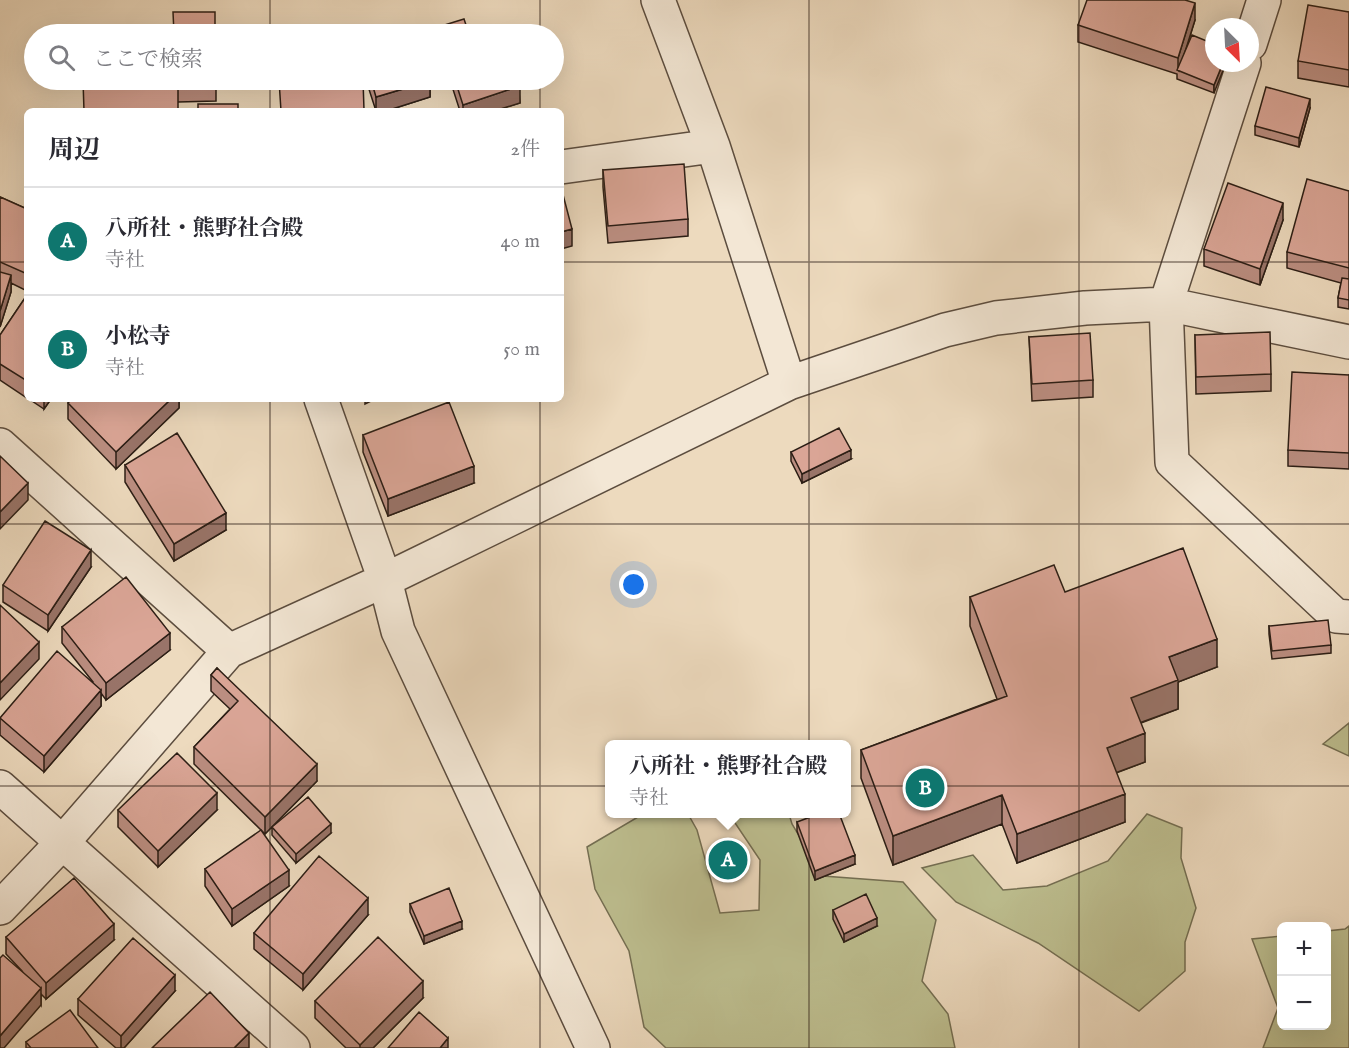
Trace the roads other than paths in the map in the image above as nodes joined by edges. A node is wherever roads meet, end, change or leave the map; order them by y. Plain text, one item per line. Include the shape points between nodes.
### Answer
1 (658, 0) edge
2 (1264, 0) edge
3 (1258, 18) edge
4 (1241, 72) edge
5 (713, 146) junction
6 (564, 167) edge
7 (1166, 304) junction
8 (1349, 342) edge
9 (789, 383) junction
10 (322, 402) edge
11 (0, 445) edge
12 (385, 580) junction
13 (1349, 617) edge
14 (230, 651) junction
15 (0, 787) edge
16 (62, 843) junction
17 (0, 908) edge
18 (293, 1048) edge
19 (594, 1048) edge

1 - 5 street
2 - 3 street
4 - 7 street
5 - 6 street
5 - 9 street
7 - 8 street
7 - 9 street via 996,318 945,330
7 - 13 street via 1172,462 1336,616
9 - 12 street
10 - 12 street
11 - 14 street
12 - 14 street
12 - 19 street via 398,631
14 - 16 street
15 - 16 street
16 - 17 street
16 - 18 street

